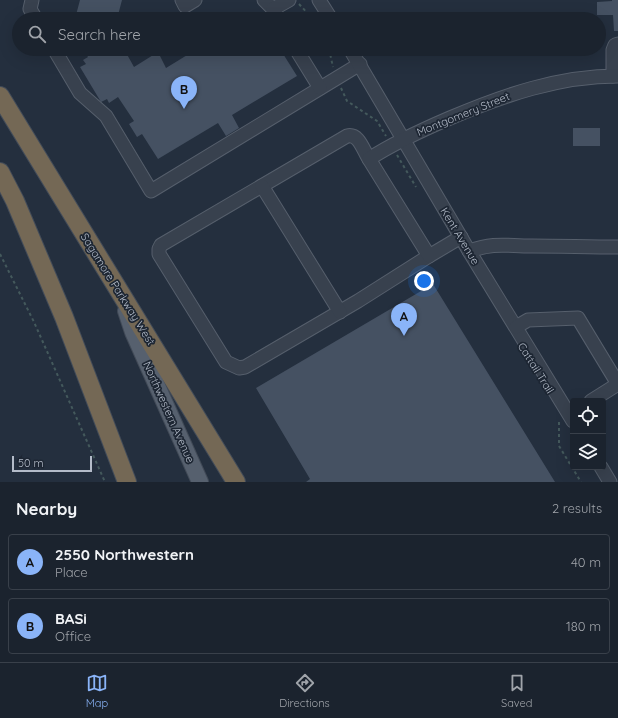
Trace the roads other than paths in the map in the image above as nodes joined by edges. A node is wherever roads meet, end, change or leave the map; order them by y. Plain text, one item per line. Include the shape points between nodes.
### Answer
1 (32, 0) edge
2 (182, 0) edge
3 (195, 0) edge
4 (289, 0) edge
5 (318, 0) edge
6 (272, 10) edge
7 (32, 12) edge
8 (326, 12) edge
9 (618, 44) edge
10 (58, 56) edge
11 (300, 56) edge
12 (355, 56) edge
13 (360, 64) junction
14 (616, 76) edge
15 (320, 88) junction
16 (0, 96) edge
17 (403, 138) junction
18 (369, 159) junction
19 (0, 172) edge
20 (262, 186) junction
21 (461, 237) junction
22 (618, 247) edge
23 (469, 251) junction
24 (429, 256) junction
25 (122, 298) junction
26 (340, 312) junction
27 (516, 327) junction
28 (596, 398) edge
29 (568, 416) edge
30 (603, 470) edge
31 (127, 482) edge
32 (200, 482) edge
33 (236, 482) edge
34 (610, 482) edge

1 - 7 street
2 - 3 street via 185,6
4 - 6 street
5 - 8 street
9 - 14 street via 613,50
10 - 15 street via 80,93 106,116 151,191
11 - 15 street
12 - 13 street, Kent Avenue
13 - 15 street
13 - 17 street, Kent Avenue
14 - 17 street, Montgomery Street via 562,81 514,93
16 - 25 highway, Sagamore Parkway West
17 - 18 street, Montgomery Street
17 - 21 street, Kent Avenue
18 - 20 street via 356,136 352,134
18 - 24 street
19 - 31 highway via 15,201 64,317
20 - 26 street
20 - 26 street via 158,249 218,350 232,366 245,367
21 - 23 street, Kent Avenue
21 - 24 street
22 - 23 street via 502,244 487,245
23 - 27 street, Kent Avenue
24 - 26 street
25 - 32 main road, Northwestern Avenue via 133,332
25 - 33 highway, Sagamore Parkway West via 148,336
27 - 28 street via 528,320 578,318 618,384
27 - 29 street, Kent Avenue
30 - 34 street

